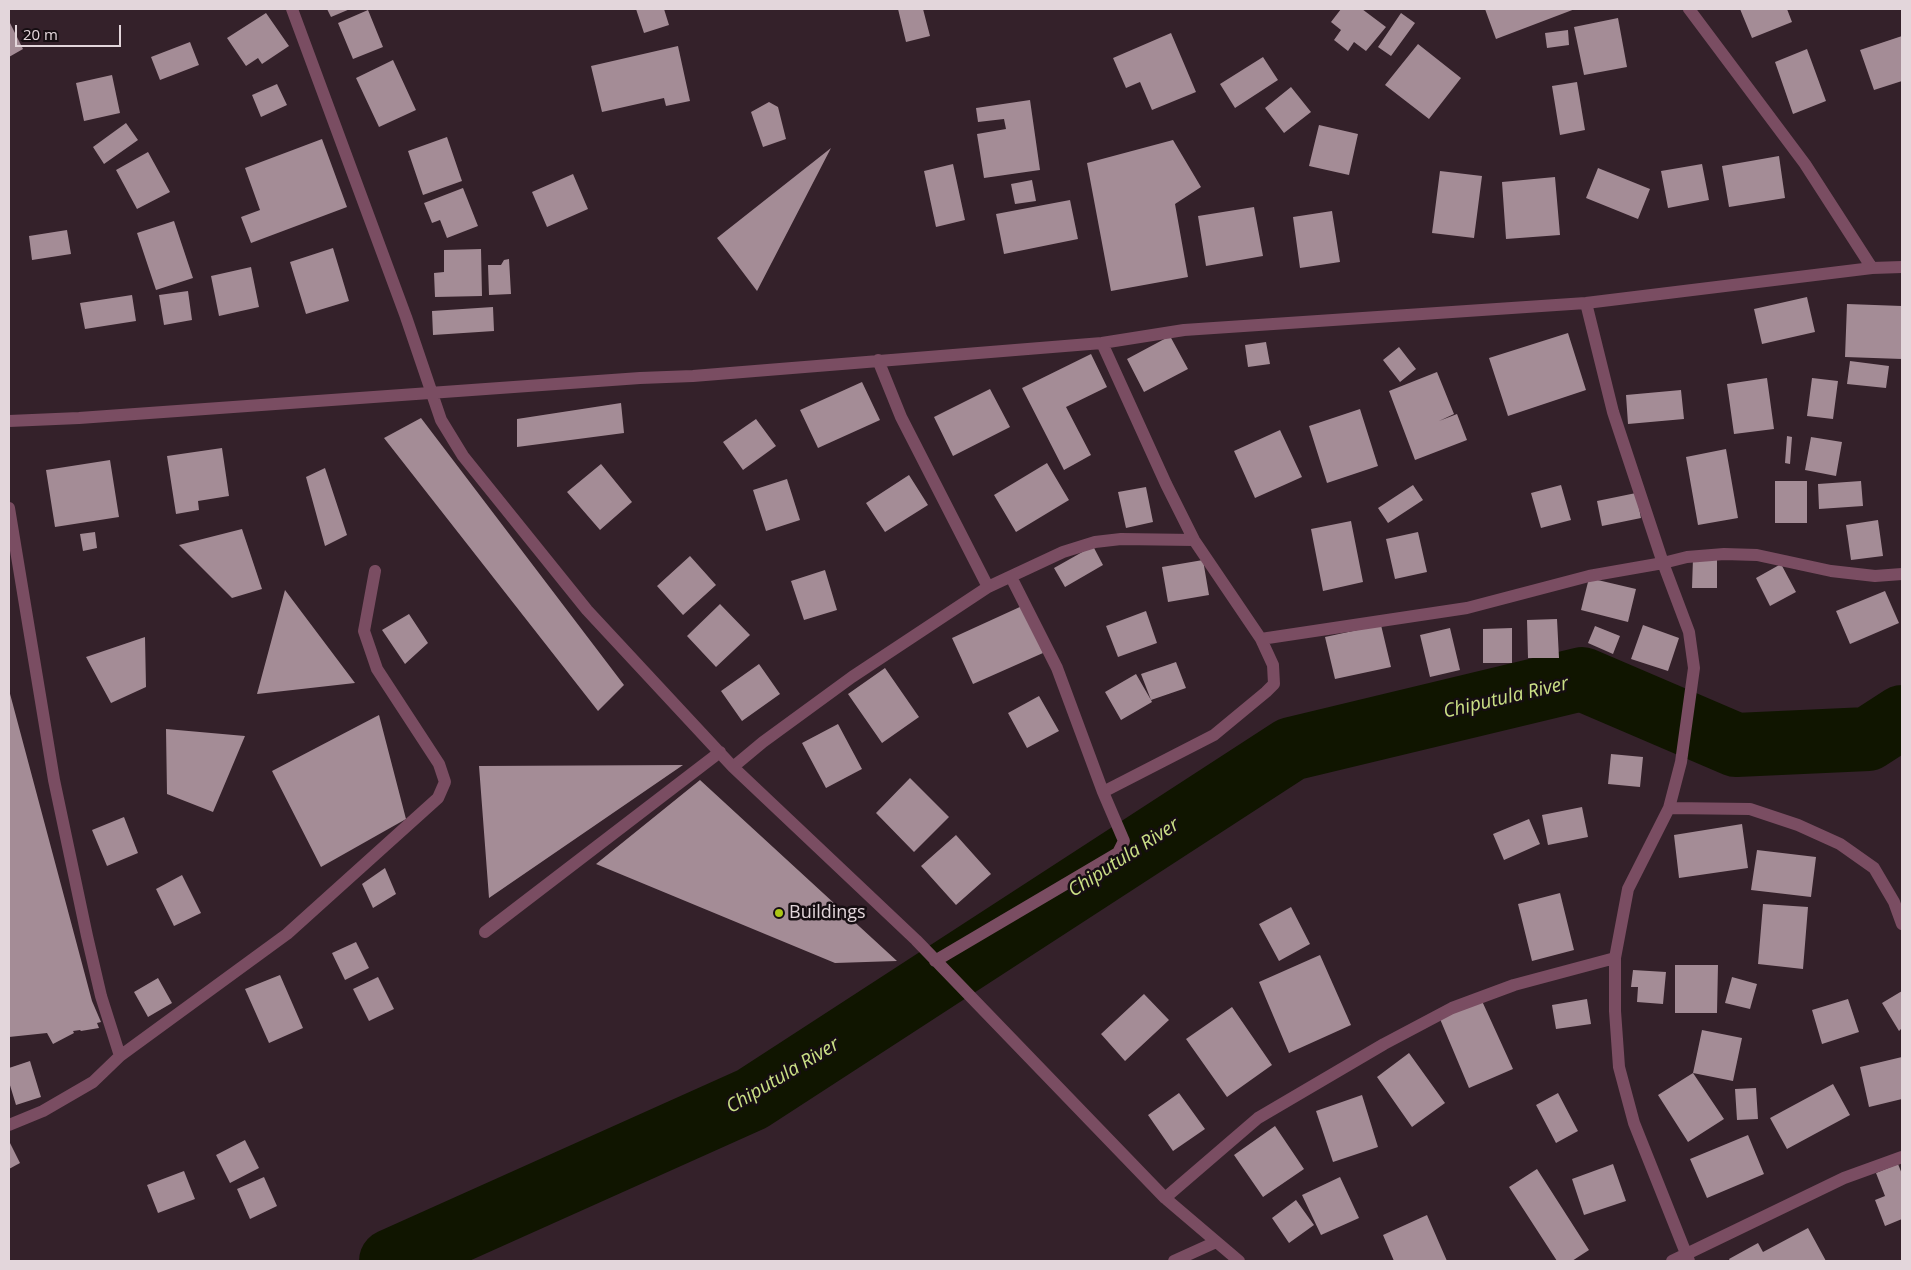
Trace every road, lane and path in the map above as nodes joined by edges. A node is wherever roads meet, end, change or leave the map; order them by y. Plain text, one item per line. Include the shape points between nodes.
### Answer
1 (292, 9) edge
2 (1689, 9) edge
3 (1902, 267) edge
4 (1872, 268) junction
5 (1586, 303) junction
6 (1102, 343) junction
7 (878, 360) junction
8 (431, 393) junction
9 (9, 421) edge
10 (9, 508) edge
11 (1194, 540) junction
12 (1663, 563) junction
13 (375, 571) dead end
14 (1902, 574) edge
15 (1011, 577) junction
16 (988, 587) junction
17 (1261, 639) junction
18 (720, 752) junction
19 (733, 767) junction
20 (1103, 792) junction
21 (1669, 808) junction
22 (1902, 924) edge
23 (485, 932) dead end
24 (1615, 958) junction
25 (938, 964) junction
26 (120, 1056) junction
27 (9, 1125) edge
28 (1902, 1157) edge
29 (1165, 1198) junction
30 (1216, 1242) junction
31 (1688, 1258) edge
32 (1174, 1261) edge
33 (1239, 1261) edge
34 (1672, 1261) edge

1 - 8 street
2 - 4 street via 1805,164
3 - 4 street
4 - 5 street
5 - 6 street via 1184,330
5 - 12 street via 1613,412
6 - 7 street
6 - 11 street
7 - 8 street
7 - 16 street via 901,417
8 - 9 street
8 - 18 street via 441,420 463,456 587,610
10 - 26 street via 54,780 87,936
11 - 15 street via 1095,542 1063,552
11 - 17 street
12 - 14 street via 1687,557 1757,555 1831,571 1876,576
12 - 17 street via 1589,576 1467,608
12 - 21 street via 1689,632 1694,668 1680,762
13 - 26 street via 364,630 377,670 438,764 445,782 438,798 287,934
15 - 16 street
15 - 20 street via 1057,668
16 - 19 street via 852,677
17 - 20 street via 1273,665 1274,684 1266,692 1214,735
18 - 19 street
18 - 23 street
19 - 25 street
20 - 25 street via 1124,841 1118,853
21 - 22 street via 1750,809 1798,824 1840,844 1874,868 1894,902
21 - 24 street via 1628,889
24 - 29 street via 1514,985 1452,1008 1384,1044 1258,1118
24 - 31 street via 1619,1067 1634,1123
25 - 29 street
26 - 27 street via 93,1082 43,1111
28 - 31 street via 1844,1178
29 - 30 street
30 - 32 street
30 - 33 street
31 - 34 street

